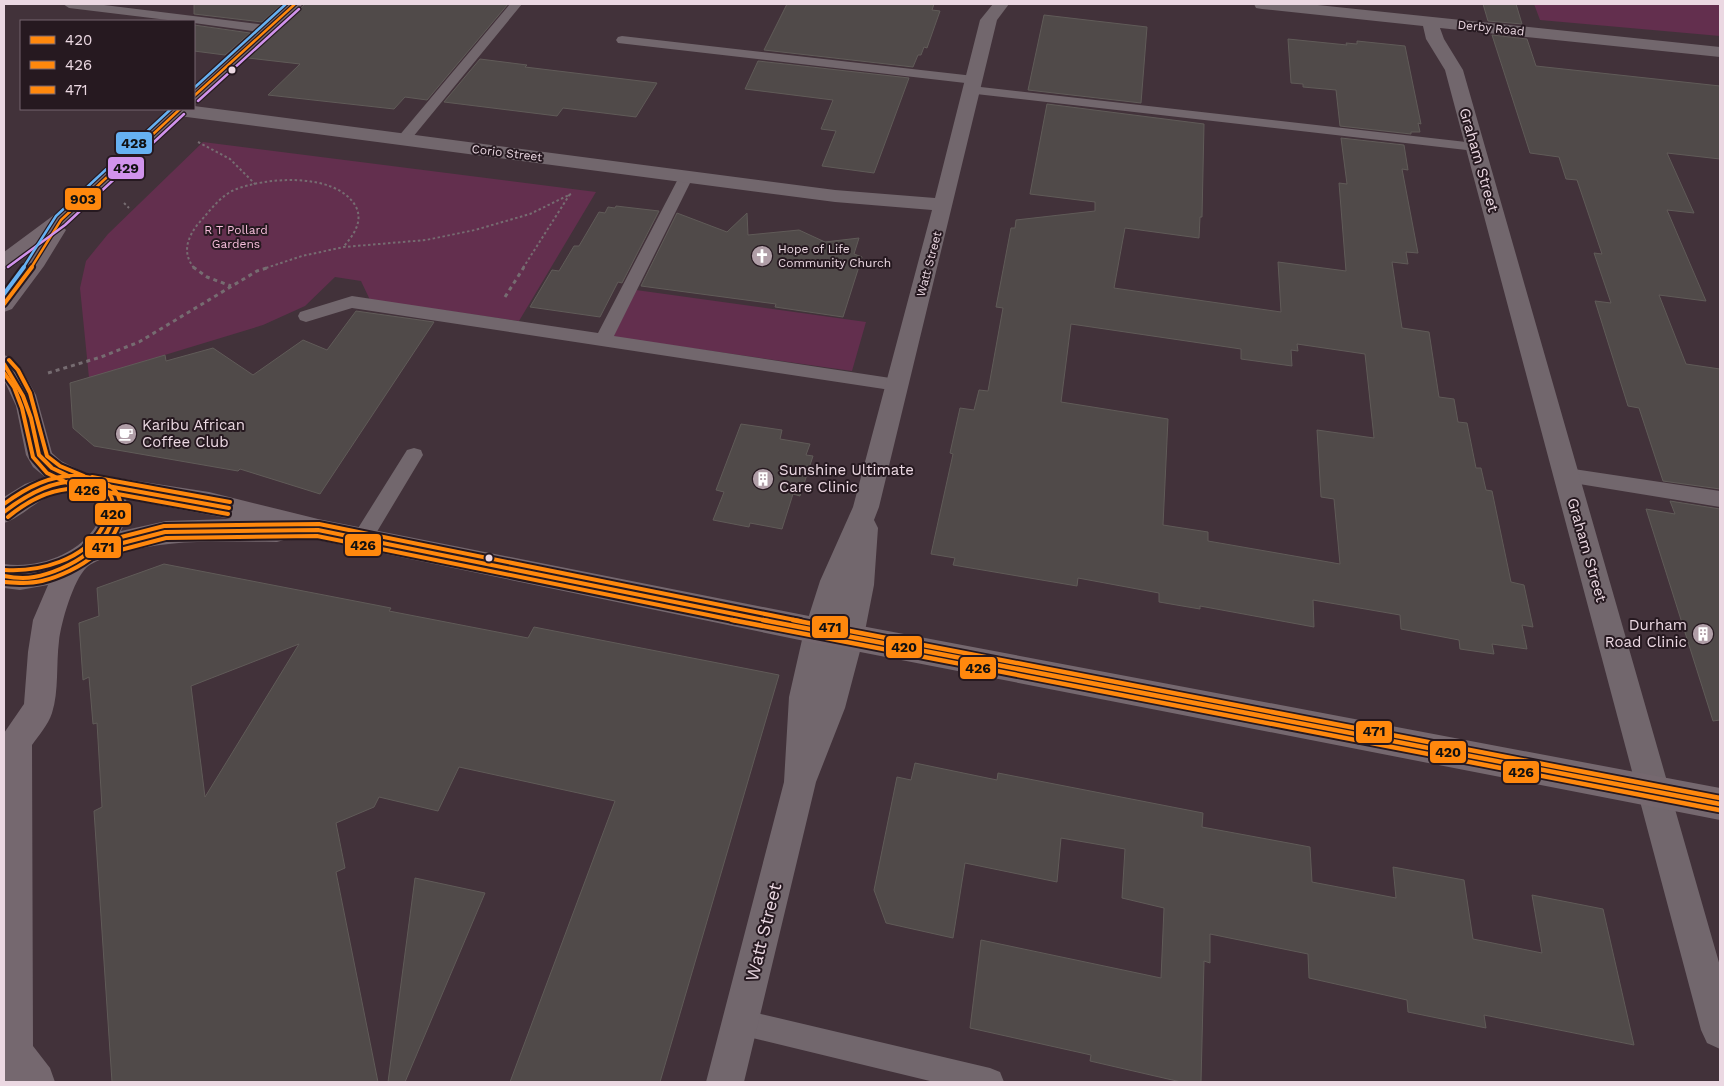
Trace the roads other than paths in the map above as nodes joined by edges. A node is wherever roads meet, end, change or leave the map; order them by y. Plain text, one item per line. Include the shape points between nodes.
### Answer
1 (68, 4) edge
2 (295, 4) edge
3 (516, 4) edge
4 (1262, 4) edge
5 (992, 9) edge
6 (1440, 18) junction
7 (267, 29) junction
8 (622, 40) dead end
9 (1720, 52) edge
10 (973, 85) junction
11 (195, 95) edge
12 (178, 110) edge
13 (186, 110) edge
14 (403, 140) junction
15 (1475, 147) junction
16 (686, 177) junction
17 (942, 212) junction
18 (61, 220) junction
19 (4, 262) edge
20 (4, 304) edge
21 (306, 316) dead end
22 (603, 340) junction
23 (11, 373) edge
24 (897, 385) junction
25 (414, 455) dead end
26 (1567, 475) junction
27 (86, 483) junction
28 (1720, 499) edge
29 (866, 507) junction
30 (4, 512) edge
31 (318, 530) junction
32 (362, 539) junction
33 (82, 557) junction
34 (4, 576) edge
35 (819, 631) junction
36 (849, 636) junction
37 (9, 756) edge
38 (800, 782) junction
39 (1655, 792) junction
40 (1720, 804) edge
41 (740, 1022) junction
42 (1720, 1030) edge
43 (9, 1066) edge
44 (36, 1082) edge
45 (725, 1082) edge
46 (990, 1082) edge

1 - 7 lane
2 - 7 main road
3 - 14 lane
4 - 6 street, Derby Road
5 - 10 street, Watt Street
6 - 9 street, Derby Road
6 - 15 street, Graham Street via 1456,42 1454,70
7 - 11 main road
8 - 10 lane
10 - 15 lane
10 - 17 street, Watt Street
12 - 18 main road
13 - 14 street, Corio Street
14 - 16 street, Corio Street
15 - 26 street, Graham Street
16 - 17 street, Corio Street via 835,196 902,212
16 - 22 lane
17 - 24 street, Watt Street
18 - 19 main road
18 - 20 main road
21 - 22 lane via 352,302
22 - 24 lane
23 - 27 main road via 30,405 38,455 42,461
24 - 29 street, Watt Street
25 - 32 lane
26 - 28 lane
26 - 39 street, Graham Street
27 - 30 main road via 60,483 22,499
27 - 31 main road via 209,503
27 - 33 main road via 107,491 114,506 106,534
29 - 35 street, Watt Street via 834,581
29 - 36 street, Watt Street via 860,585
31 - 32 main road
31 - 33 main road via 165,532
32 - 35 main road
33 - 34 main road via 50,573 24,578
33 - 37 main road via 64,582 49,619 36,714
35 - 36 main road
35 - 38 street, Watt Street via 803,700
36 - 38 street, Watt Street via 830,708
36 - 39 main road
37 - 43 main road
38 - 41 street, Watt Street
39 - 40 main road
39 - 42 street, Graham Street
41 - 45 street, Watt Street
41 - 46 lane
43 - 44 main road

